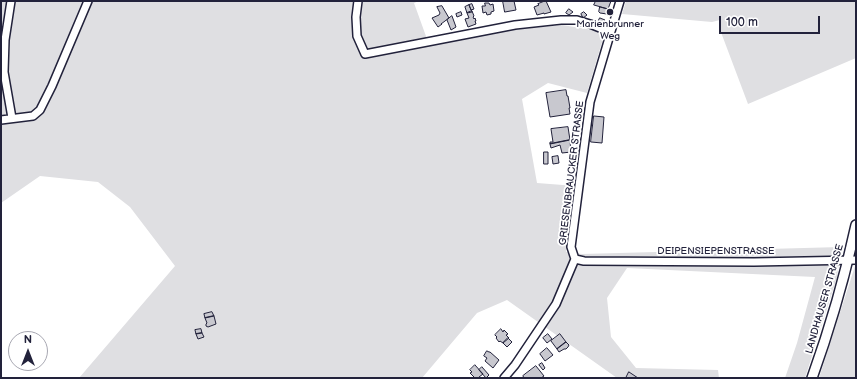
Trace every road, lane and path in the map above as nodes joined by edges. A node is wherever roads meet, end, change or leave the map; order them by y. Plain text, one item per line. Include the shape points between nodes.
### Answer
1 (11, 1) edge
2 (88, 1) edge
3 (358, 1) edge
4 (620, 1) edge
5 (610, 32) junction
6 (12, 118) junction
7 (1, 120) edge
8 (856, 225) edge
9 (575, 259) junction
10 (852, 260) edge
11 (504, 378) edge
12 (812, 378) edge

1 - 6 street via 5,40 4,72
2 - 6 street via 40,110 33,116
3 - 5 street via 356,36 366,54 515,25 561,20 577,20
4 - 5 street, GRIESENBRAUCKER STRASSE
5 - 9 street, GRIESENBRAUCKER STRASSE via 590,102 571,247
6 - 7 street
8 - 10 main road, LANDHAUSER STRASSE
9 - 10 street, DEIPENSIEPENSTRASSE via 754,262
9 - 11 street, GRIESENBRAUCKER STRASSE via 556,304
10 - 12 main road, LANDHAUSER STRASSE

